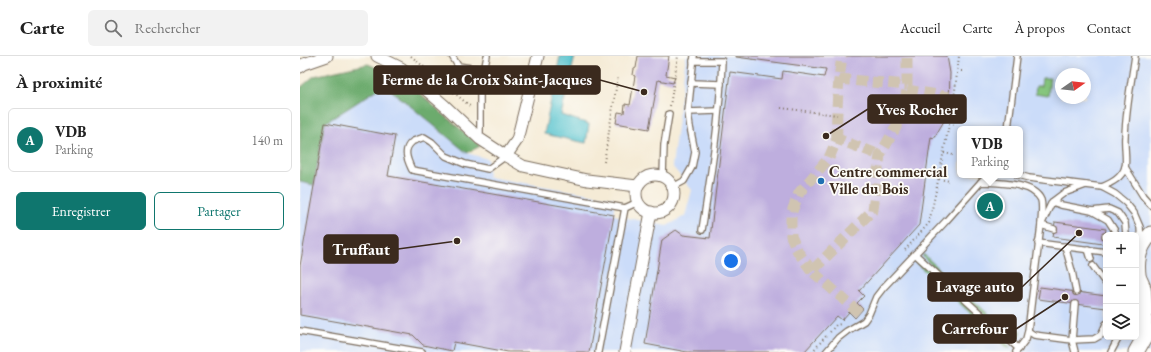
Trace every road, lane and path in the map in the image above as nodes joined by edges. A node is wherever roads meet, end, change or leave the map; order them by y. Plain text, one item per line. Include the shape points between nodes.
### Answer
1 (327, 56) edge
2 (377, 56) edge
3 (411, 56) edge
4 (452, 56) edge
5 (488, 56) edge
6 (538, 56) edge
7 (678, 56) edge
8 (959, 56) edge
9 (1017, 56) edge
10 (1135, 56) edge
11 (693, 58) edge
12 (722, 59) edge
13 (300, 67) edge
14 (485, 70) junction
15 (958, 71) junction
16 (965, 71) dead end
17 (618, 76) dead end
18 (691, 84) junction
19 (721, 84) junction
20 (950, 97) tunnel mouth
21 (954, 98) junction
22 (962, 100) dead end
23 (781, 108) dead end
24 (718, 111) junction
25 (688, 112) junction
26 (480, 114) junction
27 (669, 114) joint
28 (836, 115) dead end
29 (949, 124) junction
30 (957, 125) dead end
31 (1008, 126) edge
32 (480, 139) junction
33 (944, 153) junction
34 (953, 155) dead end
35 (506, 156) junction
36 (604, 162) dead end
37 (1125, 167) junction
38 (663, 176) junction
39 (1023, 176) edge
40 (984, 178) edge
41 (939, 179) junction
42 (950, 181) dead end
43 (981, 182) junction
44 (1086, 185) junction
45 (637, 186) junction
46 (673, 187) junction
47 (1102, 187) junction
48 (638, 202) junction
49 (1052, 202) junction
50 (1151, 205) edge
51 (625, 208) junction
52 (1092, 211) junction
53 (650, 212) junction
54 (1041, 225) junction
55 (1054, 229) dead end
56 (702, 230) dead end
57 (1114, 232) edge
58 (1126, 232) edge
59 (1151, 234) edge
60 (1038, 243) junction
61 (1065, 246) junction
62 (1142, 247) junction
63 (1088, 249) junction
64 (904, 251) dead end
65 (1103, 252) edge
66 (915, 254) junction
67 (1091, 258) dead end
68 (1093, 266) dead end
69 (1103, 280) edge
70 (1076, 292) dead end
71 (1144, 300) edge
72 (1075, 304) dead end
73 (842, 324) dead end
74 (300, 330) edge
75 (1028, 331) junction
76 (1103, 331) edge
77 (1147, 334) edge
78 (1072, 340) junction
79 (1117, 340) edge
80 (1017, 351) edge
81 (422, 352) edge
82 (598, 352) edge
83 (625, 352) edge
84 (812, 352) edge
85 (826, 352) edge
86 (1075, 352) edge
87 (1111, 352) edge
88 (1136, 352) edge

1 - 13 street
2 - 32 street via 401,68
3 - 26 path
4 - 14 lane via 458,66
5 - 14 lane
6 - 35 street via 517,140
7 - 27 path
8 - 15 path
9 - 31 lane
10 - 37 lane via 1124,139
11 - 12 lane
11 - 18 lane
12 - 19 lane
14 - 26 lane via 480,92
15 - 16 path
15 - 21 path
17 - 36 path
18 - 19 lane
18 - 25 lane
19 - 24 lane
20 - 21 path
21 - 22 path
21 - 29 path
23 - 28 path
24 - 25 lane
24 - 56 lane via 713,164
25 - 46 lane via 695,152 692,167 684,180
26 - 32 lane
27 - 38 lane
29 - 30 path
29 - 33 path
32 - 35 street
33 - 34 path
33 - 41 path
35 - 45 street via 523,166 587,180
35 - 51 lane via 488,170 446,156 424,138 412,142 407,150 407,160 412,170
37 - 47 lane via 1119,177
37 - 50 lane
38 - 45 street via 657,174 645,177
38 - 46 street
39 - 44 lane
40 - 43 lane
41 - 42 path
41 - 64 path via 929,224
43 - 54 lane via 1025,186 1032,191 1042,202
43 - 66 lane
44 - 47 lane
44 - 49 lane via 1064,193
45 - 48 street
46 - 53 street via 674,197 668,208 657,213
47 - 62 lane via 1115,194 1134,213 1140,227
48 - 51 lane
48 - 53 street
49 - 52 lane
49 - 54 lane
51 - 82 lane
52 - 57 lane via 1108,220
52 - 58 lane via 1109,209 1118,213 1125,223
53 - 83 street
54 - 55 lane
54 - 60 lane
59 - 62 main road
60 - 61 lane
60 - 75 lane
61 - 63 lane
61 - 70 lane
62 - 71 main road via 1137,260
63 - 65 lane
63 - 67 lane
66 - 80 lane
66 - 85 lane via 876,297 864,321 838,338
68 - 69 lane
71 - 77 main road
72 - 78 lane
73 - 84 path via 836,325
74 - 81 lane
75 - 78 lane via 1034,335
75 - 80 lane via 1026,339
76 - 78 lane via 1094,339
77 - 88 main road
78 - 86 lane
79 - 87 lane

